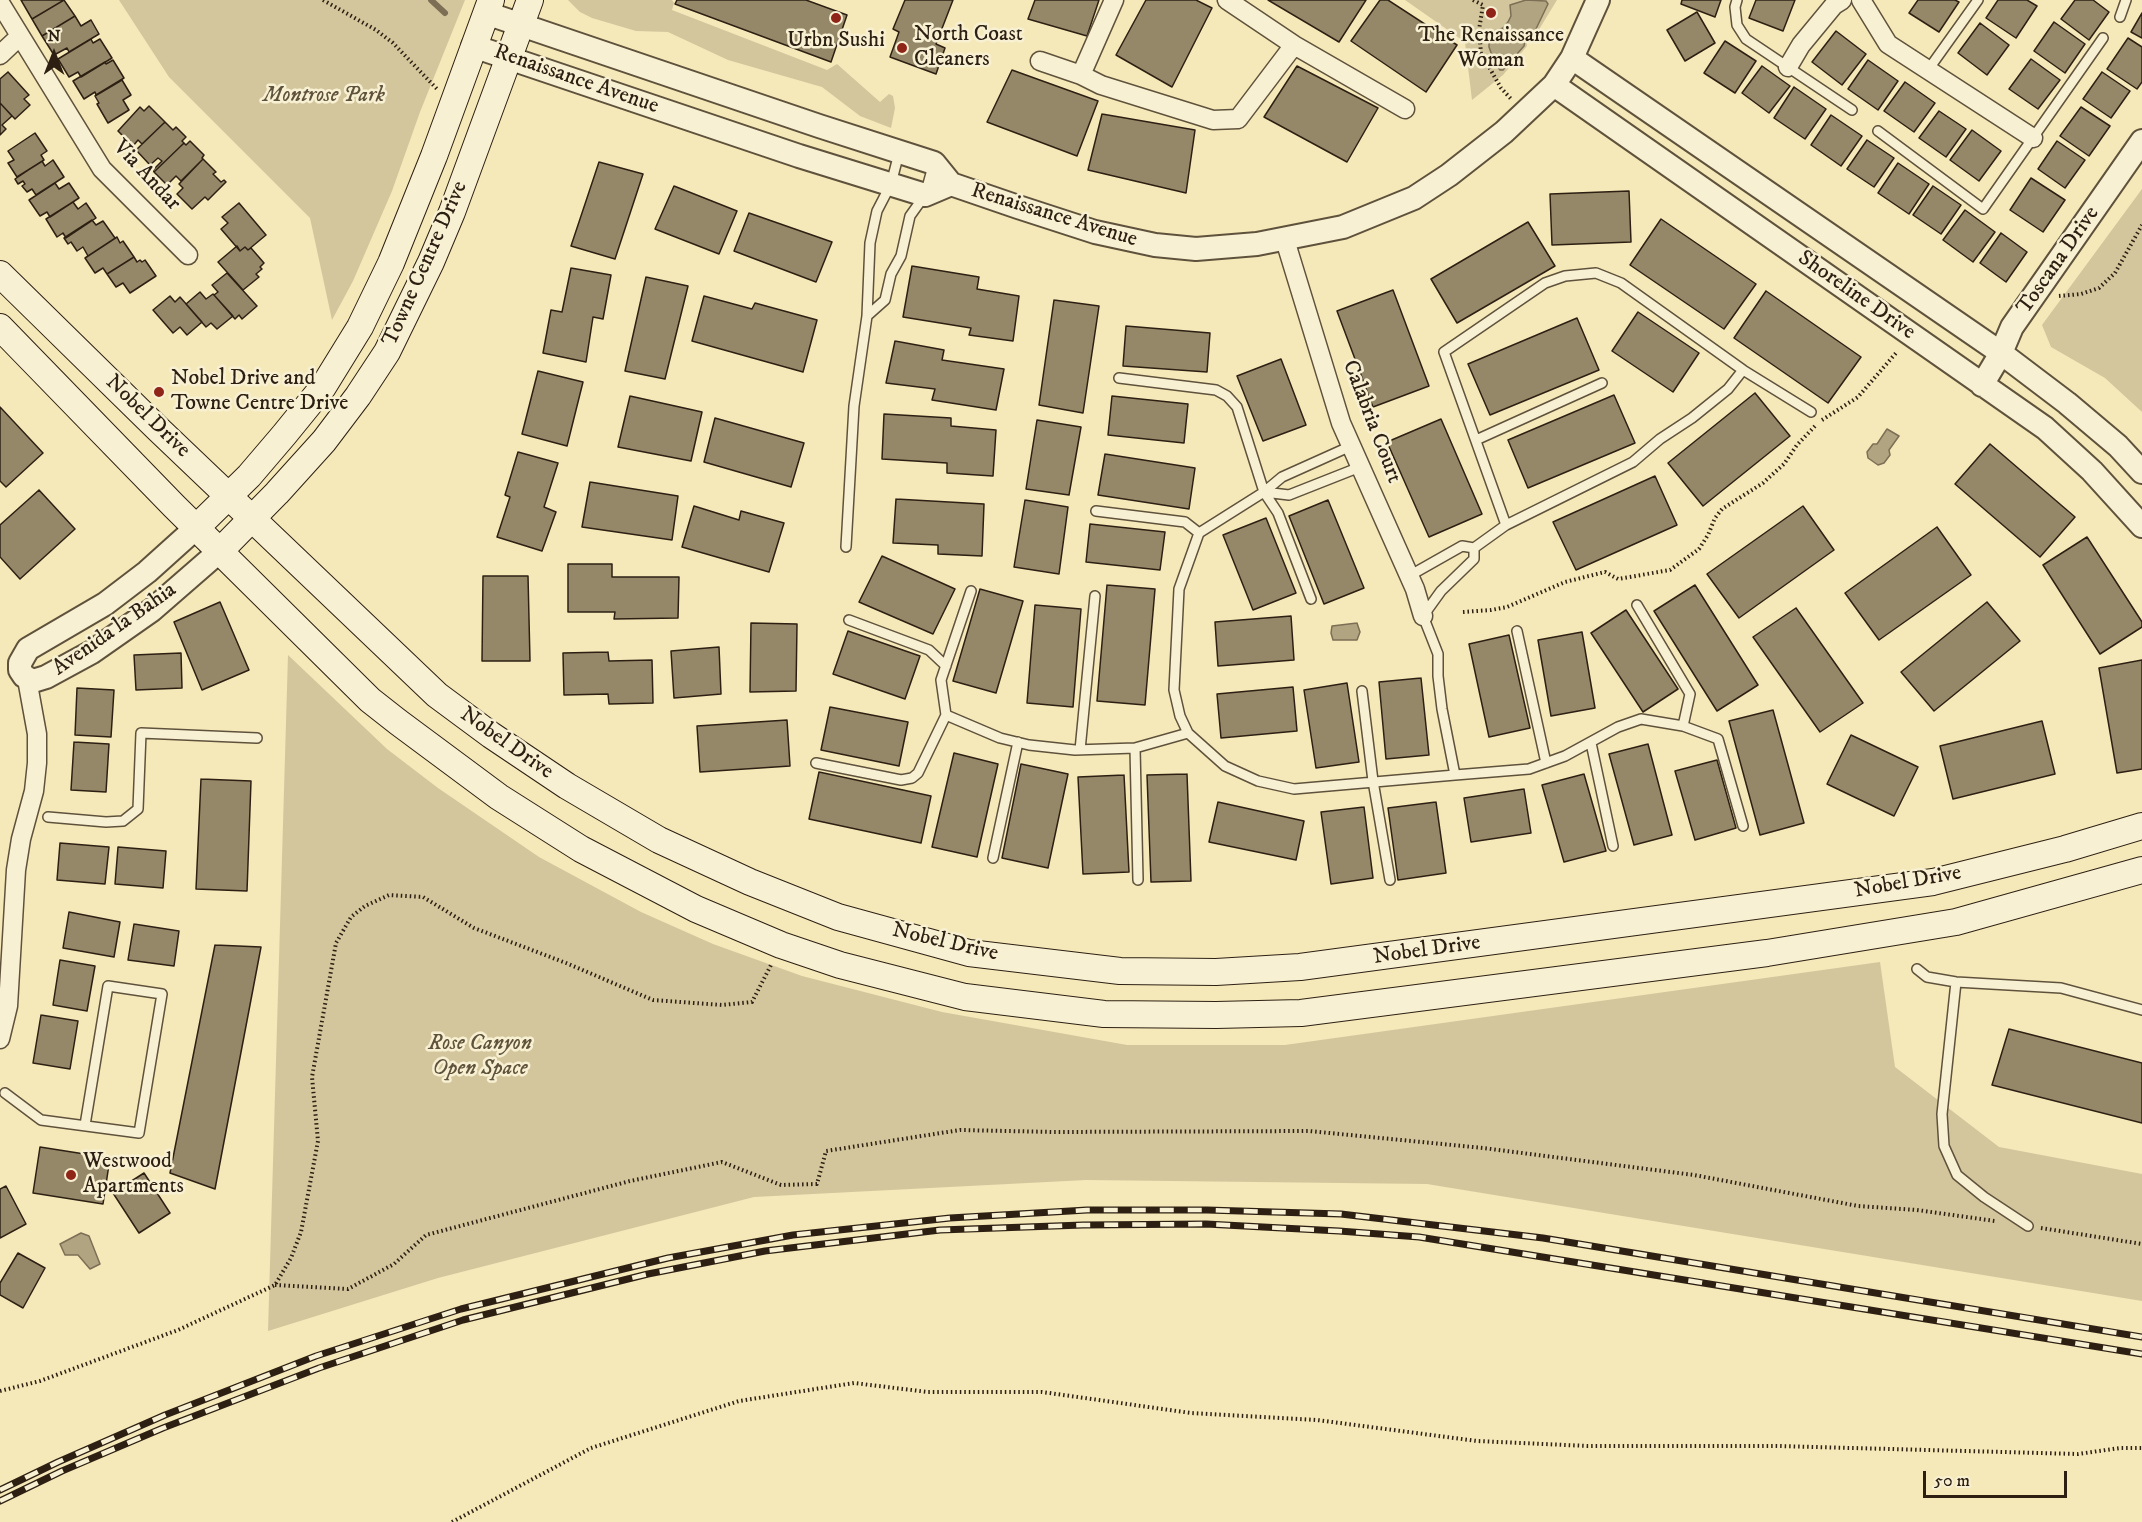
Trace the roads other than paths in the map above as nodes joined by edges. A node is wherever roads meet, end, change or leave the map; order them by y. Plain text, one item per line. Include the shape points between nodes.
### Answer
1 (530, 0) edge
2 (1113, 0) edge
3 (1227, 0) edge
4 (1598, 0) edge
5 (1737, 0) edge
6 (1842, 0) edge
7 (1861, 0) edge
8 (1978, 0) edge
9 (2127, 0) edge
10 (0, 3) edge
11 (489, 7) edge
12 (2120, 17) dead end
13 (520, 25) junction
14 (19, 37) junction
15 (2103, 38) dead end
16 (1294, 45) junction
17 (473, 46) junction
18 (0, 55) edge
19 (508, 57) junction
20 (1572, 58) junction
21 (1040, 61) dead end
22 (1788, 67) junction
23 (1928, 70) junction
24 (1081, 75) junction
25 (1554, 85) junction
26 (1405, 109) dead end
27 (1852, 110) dead end
28 (1878, 131) dead end
29 (2033, 138) junction
30 (2142, 141) edge
31 (900, 151) junction
32 (934, 163) junction
33 (891, 184) junction
34 (951, 184) junction
35 (926, 195) junction
36 (1285, 240) junction
37 (188, 255) dead end
38 (0, 274) edge
39 (867, 316) junction
40 (0, 327) edge
41 (2001, 353) junction
42 (1743, 370) junction
43 (1119, 378) dead end
44 (1602, 383) dead end
45 (1982, 385) junction
46 (1810, 412) dead end
47 (1476, 440) junction
48 (1351, 446) junction
49 (1360, 467) junction
50 (2142, 472) edge
51 (1264, 492) junction
52 (229, 496) junction
53 (1096, 511) dead end
54 (253, 517) junction
55 (1506, 525) junction
56 (2142, 526) edge
57 (197, 527) junction
58 (1199, 533) junction
59 (846, 547) dead end
60 (1474, 549) junction
61 (220, 550) junction
62 (1409, 576) junction
63 (970, 591) dead end
64 (1095, 596) dead end
65 (1311, 599) dead end
66 (1637, 605) dead end
67 (1424, 616) junction
68 (849, 620) dead end
69 (1517, 631) dead end
70 (946, 666) junction
71 (27, 679) junction
72 (1362, 691) dead end
73 (946, 715) junction
74 (1683, 726) junction
75 (1188, 733) junction
76 (257, 738) dead end
77 (1018, 742) junction
78 (1591, 743) junction
79 (1135, 748) junction
80 (1080, 750) junction
81 (816, 763) dead end
82 (1546, 763) junction
83 (1455, 775) junction
84 (1373, 781) junction
85 (48, 817) dead end
86 (1743, 826) dead end
87 (2142, 826) edge
88 (1613, 846) dead end
89 (993, 858) dead end
90 (2142, 870) edge
91 (1390, 879) dead end
92 (1138, 880) dead end
93 (1917, 969) dead end
94 (1956, 982) junction
95 (2142, 1010) edge
96 (0, 1039) edge
97 (5, 1093) dead end
98 (85, 1125) junction
99 (2028, 1226) road end

1 - 13 main road, Towne Centre Drive
2 - 24 street
3 - 16 street
4 - 20 street, Renaissance Avenue
5 - 22 lane via 1737,25 1746,39
6 - 22 street via 1834,4
7 - 23 street via 1888,44
8 - 23 lane
9 - 12 lane
10 - 14 street, Via Andar
11 - 13 street, Renaissance Avenue
11 - 17 main road, Towne Centre Drive
13 - 19 main road, Towne Centre Drive
13 - 31 street, Renaissance Avenue
14 - 18 street
14 - 37 street, Via Andar via 102,169
15 - 29 lane
16 - 24 street via 1241,125 1213,120 1101,85
16 - 26 street
17 - 19 street, Renaissance Avenue
17 - 52 main road, Towne Centre Drive via 434,156 360,327 323,387
19 - 33 street, Renaissance Avenue via 806,159
19 - 54 main road, Towne Centre Drive via 440,242 387,352 324,441
20 - 25 street, Renaissance Avenue
20 - 41 street, Shoreline Drive
21 - 24 street
22 - 27 lane
23 - 29 street
25 - 36 street, Renaissance Avenue via 1525,114 1414,198 1343,227
25 - 45 street, Shoreline Drive
28 - 29 lane via 1983,208
30 - 41 street, Toscana Drive via 2012,327
31 - 32 street, Renaissance Avenue
31 - 33 lane
32 - 34 street, Renaissance Avenue
32 - 35 lane
33 - 35 street, Renaissance Avenue
33 - 39 lane via 877,211 870,243
34 - 35 street, Renaissance Avenue
34 - 36 street, Renaissance Avenue via 1095,232 1155,245 1196,249
35 - 39 lane via 910,216 885,300
36 - 48 street, Calabria Court
38 - 52 main road, Nobel Drive
39 - 59 lane via 854,406
40 - 57 main road, Nobel Drive
41 - 45 street, Toscana Drive
41 - 50 street, Shoreline Drive via 2118,446
42 - 46 lane
42 - 47 lane via 1621,283 1596,273 1565,276 1545,283 1444,352
42 - 55 lane via 1728,389 1633,462
43 - 51 lane via 1216,390 1227,396 1237,408
44 - 47 lane
45 - 56 street, Shoreline Drive via 2045,428 2092,471
47 - 55 lane
48 - 49 street, Calabria Court
48 - 51 lane via 1282,477
49 - 51 lane via 1289,495
49 - 62 street, Calabria Court
51 - 58 lane
51 - 65 lane via 1278,513
52 - 54 main road, Nobel Drive
52 - 57 main road, Towne Centre Drive
53 - 58 lane via 1185,522
54 - 61 main road, Towne Centre Drive
54 - 87 main road, Nobel Drive via 437,695 567,786 659,840 750,882 838,917 969,953 1120,970 1216,972 1300,967 1933,882
55 - 60 lane
57 - 61 main road, Nobel Drive
57 - 71 street, Avenida la Bahia via 105,604 28,649 20,663
58 - 75 lane via 1179,589 1174,690
60 - 62 lane via 1462,546
60 - 67 lane via 1474,559 1441,591
61 - 71 street, Avenida la Bahia via 152,610 92,652 38,681
61 - 90 main road, Nobel Drive via 370,700 499,797 580,849 696,909 782,945 840,965 965,997 1104,1014 1301,1013 1902,935
62 - 67 street, Calabria Court
63 - 70 lane
64 - 80 lane
66 - 74 lane via 1690,694
67 - 83 lane via 1438,654 1442,709
68 - 70 lane via 929,650
69 - 82 lane
70 - 73 lane via 941,680
71 - 96 street via 37,734 37,763 16,870 8,1006
72 - 84 lane
73 - 77 lane
73 - 81 lane via 912,778 901,780
74 - 78 lane via 1641,719
74 - 86 lane via 1718,740
75 - 79 lane
75 - 84 lane via 1225,766 1258,780 1294,789
76 - 85 lane via 141,733 138,808 123,821
77 - 80 lane
77 - 89 lane
78 - 82 lane
78 - 88 lane
79 - 80 lane
79 - 92 lane
82 - 83 lane via 1529,769
83 - 84 lane
84 - 91 lane
93 - 94 lane via 1927,977
94 - 95 lane via 2061,988
94 - 99 lane via 1942,1114 1944,1146 1957,1175
97 - 98 lane via 41,1119
98 - 98 lane via 139,1132 162,994 108,986

